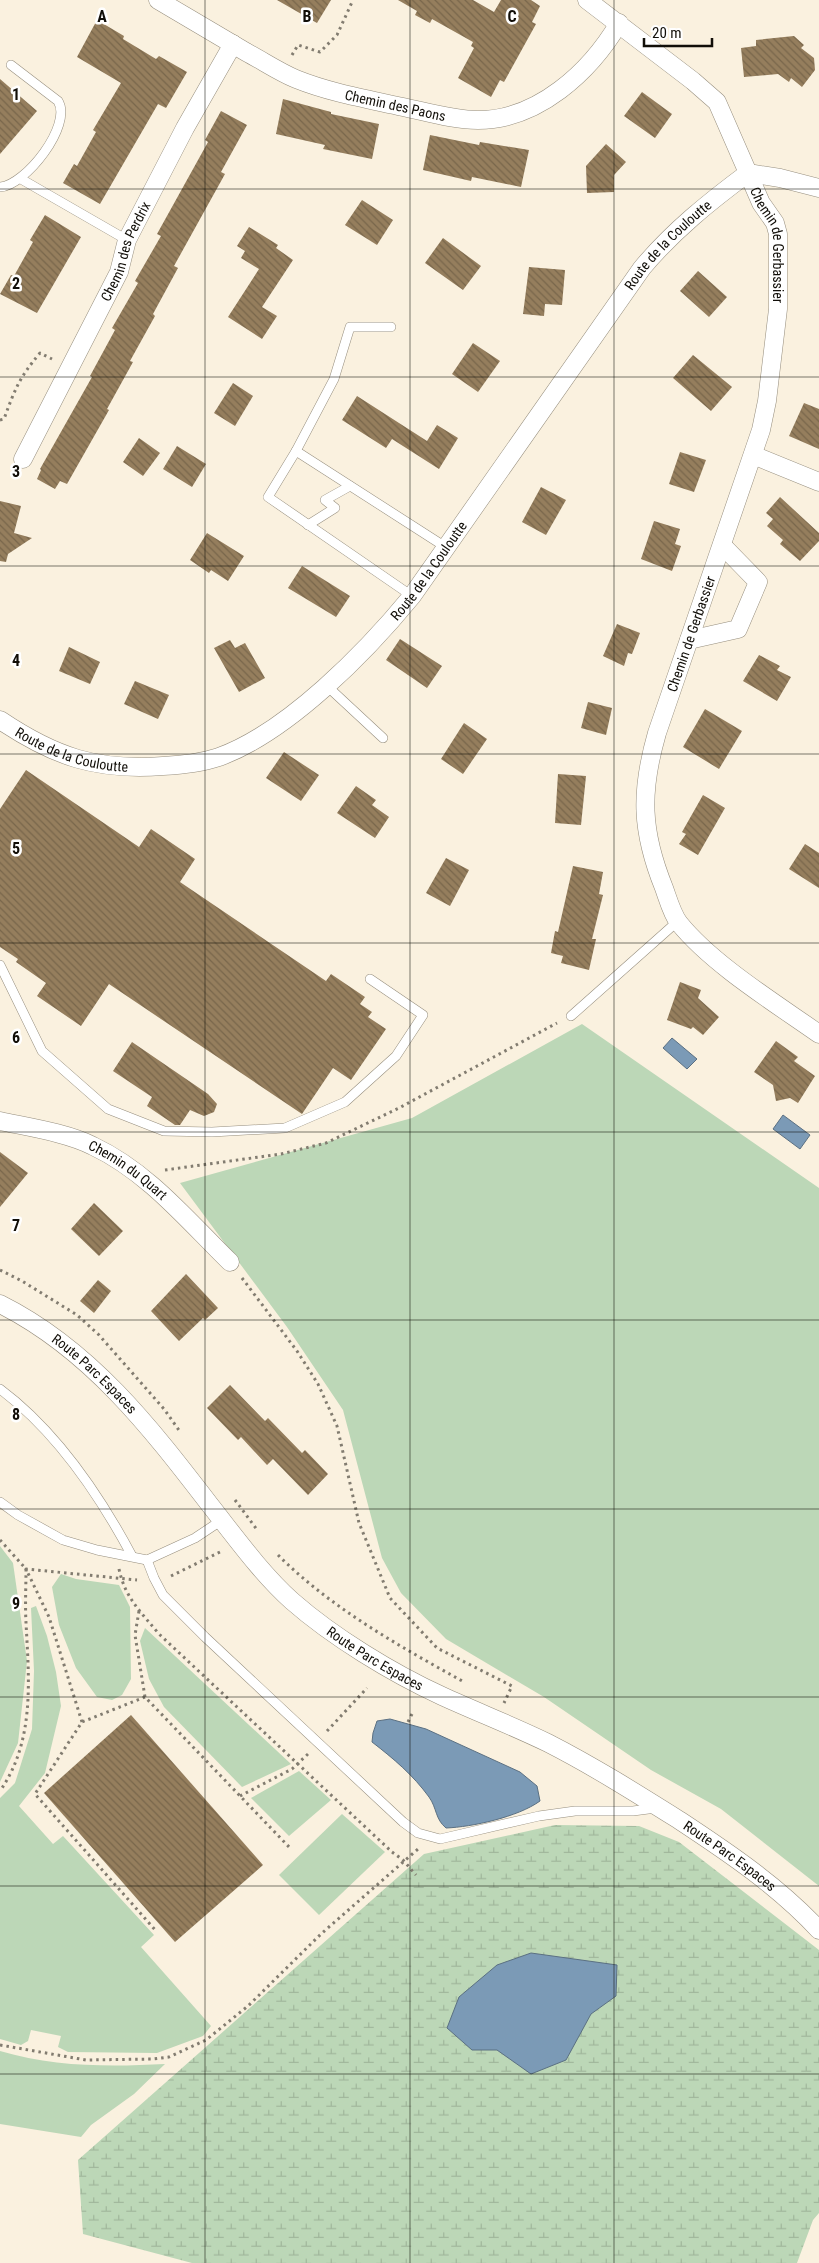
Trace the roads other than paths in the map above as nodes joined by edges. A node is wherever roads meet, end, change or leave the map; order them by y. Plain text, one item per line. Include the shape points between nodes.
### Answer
1 (158, 0) edge
2 (586, 0) edge
3 (619, 23) junction
4 (233, 44) junction
5 (10, 65) dead end
6 (748, 173) junction
7 (21, 179) junction
8 (0, 187) edge
9 (819, 188) edge
10 (127, 240) junction
11 (391, 327) dead end
12 (296, 451) junction
13 (752, 455) junction
14 (23, 459) dead end
15 (819, 482) edge
16 (350, 486) junction
17 (308, 524) junction
18 (722, 545) junction
19 (447, 548) junction
20 (412, 596) junction
21 (689, 640) junction
22 (327, 686) junction
23 (0, 720) edge
24 (383, 738) dead end
25 (678, 921) junction
26 (0, 965) edge
27 (370, 979) dead end
28 (571, 1016) road end
29 (819, 1034) edge
30 (0, 1121) edge
31 (230, 1262) road end
32 (0, 1304) edge
33 (0, 1389) edge
34 (0, 1502) edge
35 (222, 1520) junction
36 (132, 1556) junction
37 (147, 1560) junction
38 (659, 1808) junction
39 (819, 1930) edge

1 - 4 street, Chemin des Paons
2 - 3 street, Chemin de Gerbassier
3 - 4 street, Chemin des Paons via 605,45 574,78 534,106 515,114 478,120 348,95 313,85 281,72
3 - 6 street, Chemin de Gerbassier via 717,102
4 - 10 street, Chemin des Perdrix
5 - 7 lane via 58,101 62,111 55,135
6 - 9 street
6 - 13 street, Chemin de Gerbassier via 774,223 779,244 773,357 767,401
6 - 19 street, Route de la Couloutte via 679,227 642,268
7 - 8 lane
7 - 10 lane
10 - 14 street, Chemin des Perdrix via 118,272
11 - 12 lane via 350,327 334,379
12 - 16 lane
12 - 17 lane via 268,497
13 - 15 street
13 - 18 street, Chemin de Gerbassier
16 - 17 lane via 325,500 334,508
16 - 19 lane
17 - 20 lane
18 - 21 street, Chemin de Gerbassier
18 - 21 street via 758,582 738,629
19 - 20 street, Route de la Couloutte
20 - 22 street, Route de la Couloutte
21 - 25 street, Chemin de Gerbassier via 652,750 644,797 654,864
22 - 23 street, Route de la Couloutte via 252,741 219,756 182,765 120,768 98,765 45,747
22 - 24 lane
25 - 28 lane
25 - 29 street, Chemin de Gerbassier via 718,960
26 - 27 lane via 42,1051 108,1109 164,1131 285,1128 345,1102 396,1056 422,1015
30 - 31 street, Chemin du Quart via 91,1144 140,1174
32 - 35 street, Route Parc Espaces via 58,1338 88,1362 127,1402
33 - 36 lane via 37,1420 76,1468 100,1501
34 - 36 lane via 62,1540
35 - 37 lane via 195,1538
35 - 38 street, Route Parc Espaces via 253,1560 291,1600 333,1634 439,1695 547,1743
36 - 37 lane
37 - 38 lane via 163,1595 418,1834 448,1838 539,1816 575,1811
38 - 39 street, Route Parc Espaces via 724,1850 784,1895

